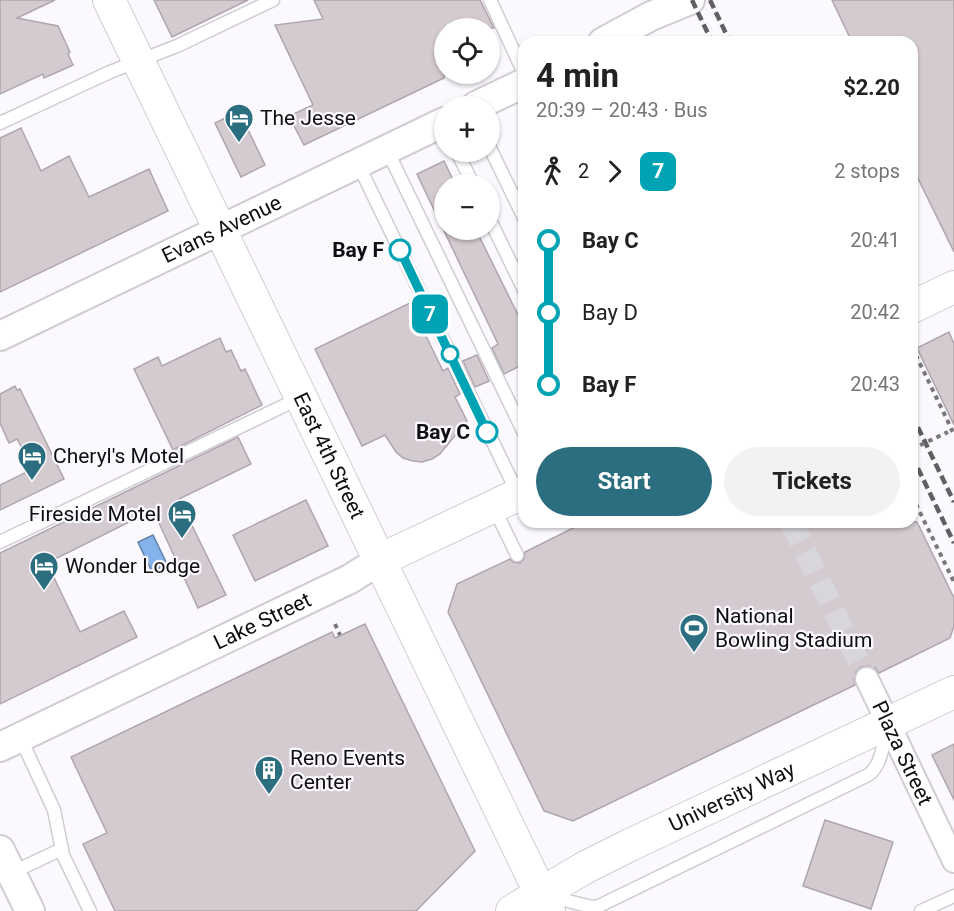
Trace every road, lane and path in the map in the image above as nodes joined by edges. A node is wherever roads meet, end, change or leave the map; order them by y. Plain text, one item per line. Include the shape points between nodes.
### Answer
1 (109, 0) edge
2 (273, 0) edge
3 (490, 0) edge
4 (685, 2) edge
5 (614, 36) edge
6 (518, 60) edge
7 (139, 61) junction
8 (518, 86) edge
9 (497, 96) edge
10 (0, 123) edge
11 (434, 128) edge
12 (387, 150) junction
13 (497, 162) edge
14 (358, 165) junction
15 (518, 206) edge
16 (222, 230) junction
17 (500, 240) edge
18 (518, 278) edge
19 (954, 287) edge
20 (918, 304) edge
21 (0, 336) edge
22 (918, 359) edge
23 (301, 397) junction
24 (518, 421) edge
25 (918, 446) edge
26 (512, 497) edge
27 (918, 508) edge
28 (0, 542) edge
29 (517, 555) dead end
30 (380, 560) junction
31 (954, 582) edge
32 (335, 624) dead end
33 (340, 635) dead end
34 (867, 679) tunnel mouth
35 (954, 692) edge
36 (888, 723) junction
37 (10, 742) edge
38 (62, 849) junction
39 (6, 861) edge
40 (954, 861) edge
41 (954, 896) edge
42 (545, 902) edge
43 (30, 911) edge
44 (90, 911) edge
45 (512, 911) edge
46 (921, 911) edge

1 - 7 main road, East 4th Street
2 - 7 lane
3 - 6 lane
4 - 5 street
7 - 10 lane
7 - 16 main road, East 4th Street
8 - 9 street
11 - 12 street, Evans Avenue
12 - 14 street, Evans Avenue
12 - 24 lane
13 - 15 lane
14 - 16 street, Evans Avenue
14 - 26 lane
16 - 21 street, Evans Avenue
16 - 23 main road, East 4th Street
17 - 18 lane
19 - 20 main road
22 - 25 path, bridge via 952,430
23 - 28 lane
23 - 30 main road, East 4th Street
26 - 29 lane
26 - 30 main road, Lake Street
27 - 31 path
30 - 37 street, Lake Street via 350,579
30 - 42 main road, East 4th Street
32 - 33 path
34 - 36 street, Plaza Street
35 - 36 main road, University Way
36 - 40 street, Plaza Street
36 - 42 main road, University Way via 612,855
37 - 38 lane via 54,810
38 - 39 lane
38 - 44 lane
39 - 43 street
41 - 46 lane
42 - 45 main road, University Way

